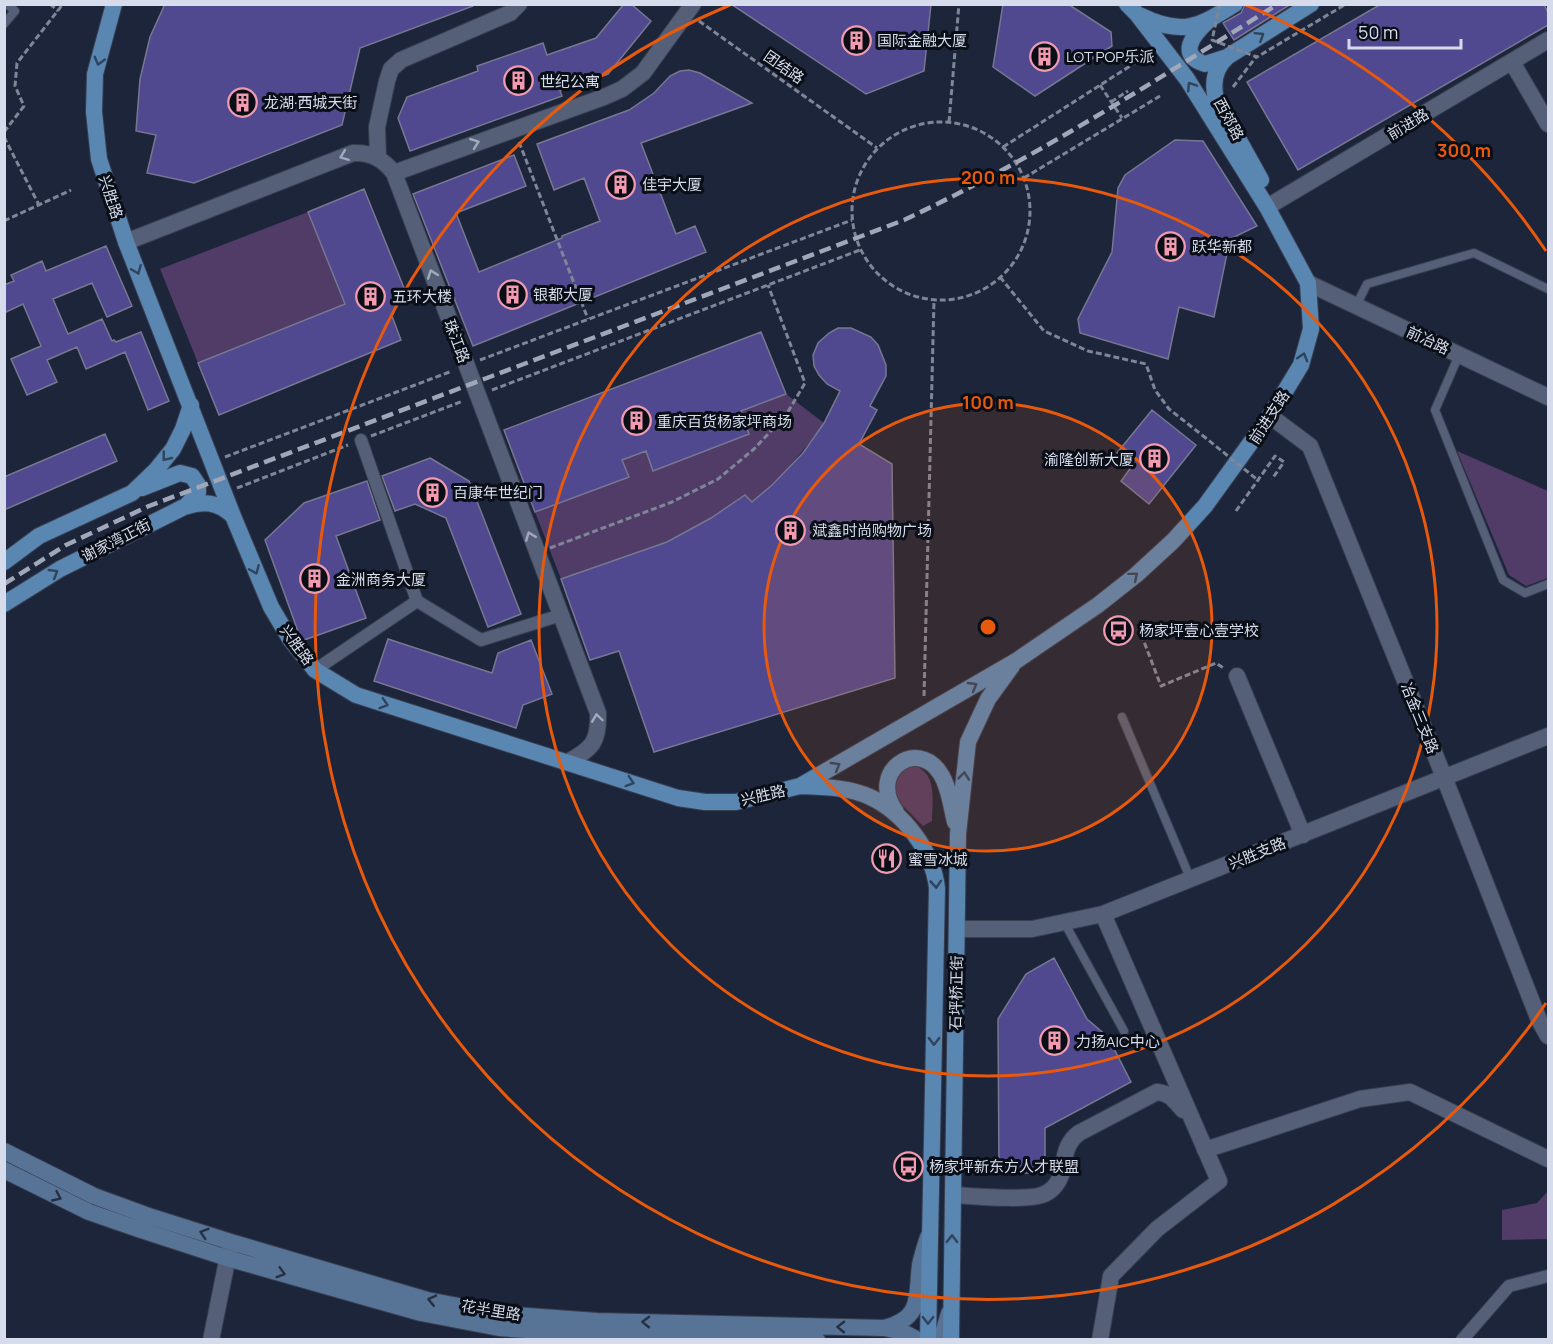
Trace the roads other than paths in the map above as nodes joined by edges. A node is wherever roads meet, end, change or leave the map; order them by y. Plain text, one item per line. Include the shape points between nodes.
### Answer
1 (7, 4) edge
2 (114, 4) edge
3 (519, 4) edge
4 (1235, 4) edge
5 (1311, 4) edge
6 (690, 9) edge
7 (1132, 9) edge
8 (1207, 22) junction
9 (4, 24) edge
10 (1548, 40) edge
11 (1227, 57) junction
12 (1512, 62) junction
13 (1548, 124) edge
14 (378, 158) junction
15 (394, 173) junction
16 (1267, 207) junction
17 (126, 242) junction
18 (1308, 283) junction
19 (1548, 289) edge
20 (1356, 306) junction
21 (1459, 355) junction
22 (1548, 397) edge
23 (191, 405) junction
24 (1270, 416) junction
25 (362, 440) road end
26 (132, 492) junction
27 (184, 507) junction
28 (233, 516) junction
29 (4, 562) edge
30 (1548, 584) edge
31 (417, 601) junction
32 (4, 604) edge
33 (561, 615) junction
34 (1016, 661) junction
35 (315, 670) junction
36 (1237, 676) dead end
37 (922, 716) joint
38 (1122, 717) dead end
39 (1548, 736) edge
40 (568, 762) junction
41 (1444, 777) junction
42 (800, 786) junction
43 (903, 822) junction
44 (958, 834) junction
45 (1303, 835) junction
46 (1191, 880) junction
47 (1103, 914) junction
48 (1064, 922) junction
49 (957, 929) junction
50 (1124, 1031) dead end
51 (1548, 1036) edge
52 (1194, 1123) junction
53 (1205, 1150) junction
54 (4, 1151) edge
55 (1548, 1159) edge
56 (4, 1170) edge
57 (953, 1195) junction
58 (931, 1228) junction
59 (229, 1250) junction
60 (1548, 1276) edge
61 (951, 1305) junction
62 (499, 1327) edge
63 (884, 1328) junction
64 (596, 1337) edge
65 (808, 1339) edge
66 (211, 1340) edge
67 (817, 1340) edge
68 (918, 1340) edge
69 (928, 1340) edge
70 (938, 1340) edge
71 (951, 1340) edge
72 (1100, 1340) edge
73 (1462, 1340) edge

1 - 9 lane via 15,11
2 -> 17 main road, 兴胜路 via 95,74 94,112 99,159
3 - 14 street via 510,13 401,60 391,69 377,127
4 - 8 main road
11 -> 5 main road
15 -> 6 street via 622,89 643,73
7 - 8 main road via 1170,27
16 -> 7 main road, 前进支路 via 1187,79
8 - 11 main road via 1191,39 1190,50 1195,59 1205,64
10 - 12 street, 前进路
11 - 16 main road, 西郊路 via 1216,75 1216,99 1261,176
12 - 13 street
12 - 16 street, 前进路
14 - 15 street
14 -> 17 street via 353,153
33 -> 15 street, 珠江路
16 - 18 main road, 前进支路
17 -> 23 main road, 兴胜路
18 - 20 street, 前冶路
24 -> 18 main road, 前进支路 via 1301,365 1311,329
19 - 20 lane via 1474,254 1367,284
20 - 21 street, 前冶路
21 - 22 street, 前冶路
21 - 30 lane via 1435,410 1503,580 1525,593
23 -> 26 main road via 173,449
23 - 28 main road, 兴胜路
34 -> 24 main road, 前进支路 via 1098,605 1173,541 1212,497
24 - 41 street, 冶金三支路 via 1310,446
25 - 31 street
26 - 27 main road via 180,473 192,476 198,493
26 - 29 main road via 39,536
27 - 28 main road, 谢家湾正街 via 213,503
32 -> 27 main road, 谢家湾正街 via 60,569
28 -> 35 main road, 兴胜路 via 271,607
31 - 33 street via 481,640
31 - 35 street
40 -> 33 street, 珠江路 via 595,741 599,729 598,713
37 -> 34 main road, 前进支路
44 -> 34 main road, 石坪桥正街 via 968,742 988,699
35 -> 40 main road, 兴胜路 via 356,695
36 - 45 street
42 -> 37 main road, 兴胜路
38 - 46 lane
39 - 41 street, 兴胜支路
40 -> 42 main road, 兴胜路 via 678,798 705,802 736,802
41 - 45 street, 兴胜支路
41 - 51 street, 冶金三支路
42 - 43 main road, 石坪桥正街 via 870,796
43 - 44 main road via 890,804 886,784 899,764 922,759 936,767 945,781
43 -> 58 main road, 石坪桥正街 via 925,849 936,874 937,888
44 - 49 main road, 石坪桥正街
45 - 46 street, 兴胜支路
46 - 47 street, 兴胜支路
47 - 48 street, 兴胜支路
47 - 52 street
48 - 49 street, 兴胜支路 via 1032,928
48 - 50 lane
49 - 57 main road, 石坪桥正街
52 - 53 street
52 - 57 street via 1169,1095 1151,1093 1075,1136 1051,1190 1024,1197
53 - 55 street via 1360,1100 1410,1092
53 - 72 street via 1219,1181 1157,1229 1111,1276
59 -> 54 main road, 花半里路 via 94,1196
56 -> 59 main road, 花半里路 via 89,1212
61 -> 57 main road, 石坪桥正街
58 - 63 main road via 921,1259 915,1308 903,1321
58 -> 69 main road, 石坪桥正街
59 - 62 main road, 花半里路 via 421,1313
59 - 66 street
60 - 73 street via 1509,1286
61 - 70 main road
61 - 71 main road, 石坪桥正街
63 -> 62 main road, 花半里路 via 597,1321
62 - 64 main road, 花半里路
63 - 68 main road
64 - 65 main road, 花半里路
65 - 67 main road, 花半里路

